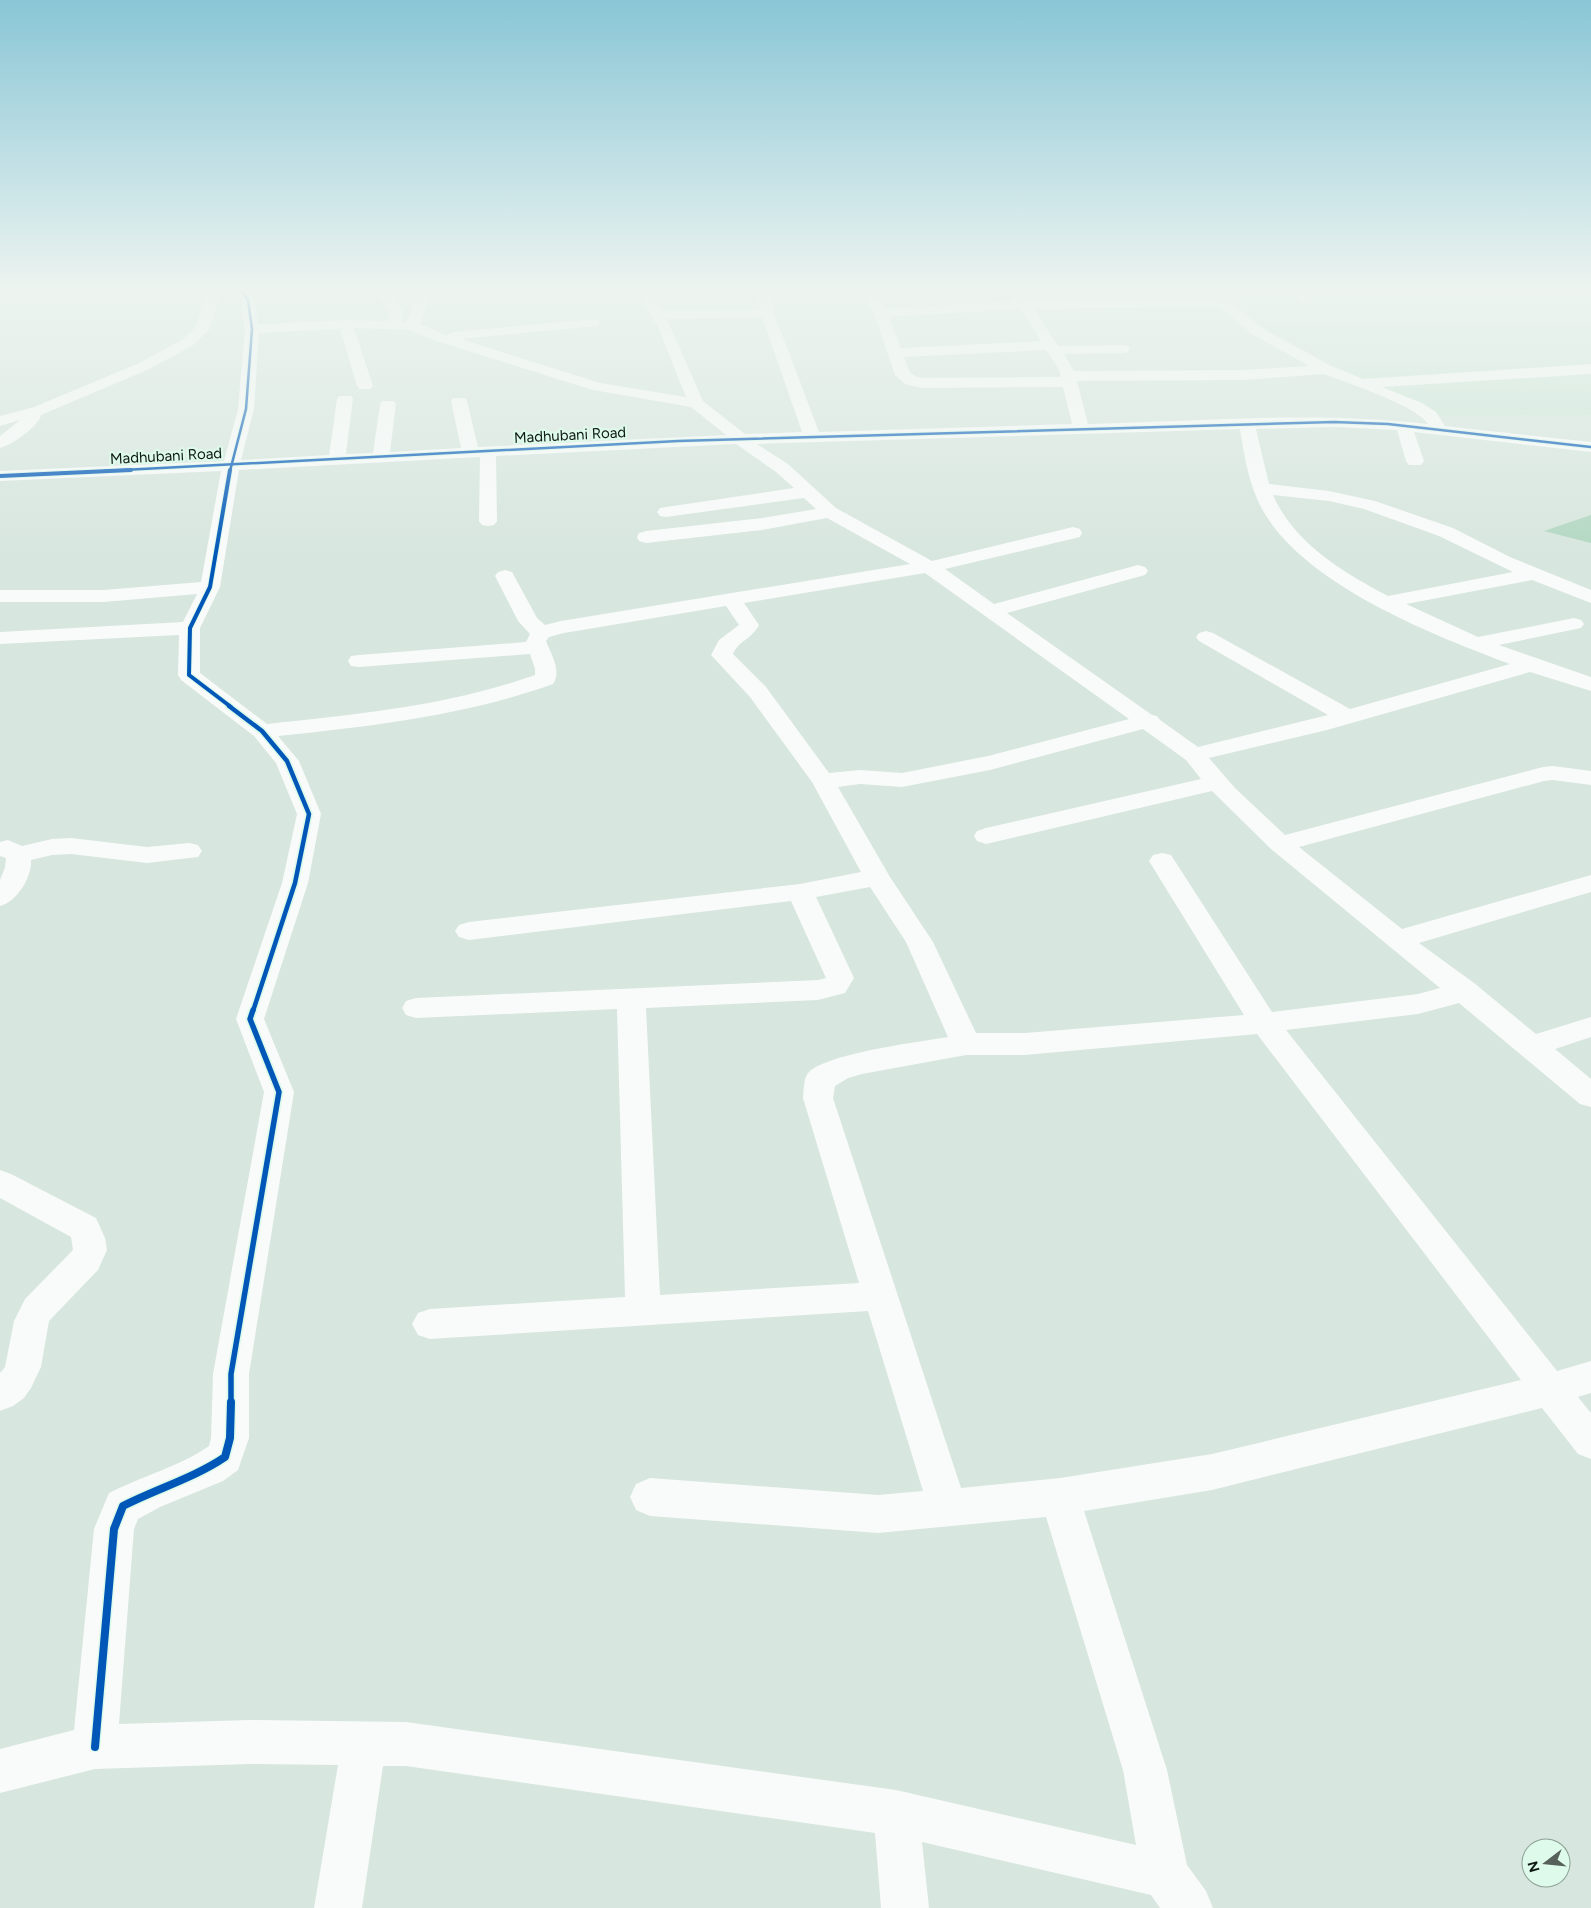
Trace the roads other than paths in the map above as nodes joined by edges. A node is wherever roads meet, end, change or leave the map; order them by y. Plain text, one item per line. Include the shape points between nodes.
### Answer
1 (118, 377) edge
2 (248, 377) edge
3 (362, 377) edge
4 (566, 377) edge
5 (685, 377) edge
6 (790, 377) edge
7 (906, 377) edge
8 (1183, 377) edge
9 (1345, 377) edge
10 (1458, 377) edge
11 (1068, 379) junction
12 (1359, 383) junction
13 (365, 386) dead end
14 (345, 399) dead end
15 (460, 401) dead end
16 (696, 403) junction
17 (388, 404) dead end
18 (40, 410) junction
19 (0, 421) edge
20 (1247, 424) junction
21 (1404, 426) junction
22 (1081, 430) junction
23 (1440, 430) junction
24 (812, 436) junction
25 (741, 439) junction
26 (0, 443) edge
27 (1572, 445) junction
28 (1591, 447) edge
29 (479, 452) junction
30 (381, 458) junction
31 (337, 460) junction
32 (1415, 461) dead end
33 (231, 464) junction
34 (1591, 464) edge
35 (0, 476) edge
36 (1263, 489) junction
37 (806, 492) junction
38 (666, 512) dead end
39 (830, 512) junction
40 (488, 521) dead end
41 (1073, 533) dead end
42 (646, 537) dead end
43 (929, 567) junction
44 (1138, 571) dead end
45 (1533, 574) junction
46 (505, 576) dead end
47 (210, 587) junction
48 (0, 596) edge
49 (1591, 597) edge
50 (731, 599) junction
51 (1386, 602) junction
52 (992, 611) junction
53 (1574, 624) dead end
54 (190, 628) junction
55 (1206, 637) dead end
56 (0, 638) edge
57 (540, 640) junction
58 (1474, 644) junction
59 (358, 661) dead end
60 (1530, 665) junction
61 (1591, 684) edge
62 (1346, 716) junction
63 (1149, 721) junction
64 (262, 731) junction
65 (1194, 755) junction
66 (1591, 778) edge
67 (823, 782) junction
68 (1216, 783) junction
69 (986, 836) dead end
70 (1280, 844) junction
71 (189, 851) dead end
72 (9, 852) edge
73 (1162, 860) dead end
74 (877, 877) junction
75 (1591, 883) edge
76 (800, 892) junction
77 (0, 898) edge
78 (469, 931) dead end
79 (1397, 940) junction
80 (1464, 990) junction
81 (631, 998) junction
82 (416, 1008) dead end
83 (1264, 1023) junction
84 (1591, 1027) edge
85 (966, 1044) junction
86 (1533, 1045) junction
87 (1591, 1096) edge
88 (0, 1183) edge
89 (880, 1296) junction
90 (643, 1310) junction
91 (430, 1324) dead end
92 (1591, 1377) edge
93 (1551, 1389) junction
94 (0, 1394) edge
95 (1591, 1442) edge
96 (650, 1497) dead end
97 (1060, 1497) junction
98 (948, 1508) junction
99 (364, 1743) junction
100 (94, 1747) junction
101 (0, 1771) edge
102 (896, 1813) junction
103 (1177, 1891) edge
104 (338, 1908) edge
105 (905, 1908) edge

1 - 18 street
2 - 33 street via 246,409
3 - 13 street
4 - 16 street via 598,387
5 - 16 street
6 - 24 street
7 - 11 street via 916,382
8 - 11 street
9 - 12 street
10 - 12 street
11 - 22 street
12 - 23 street via 1425,411
14 - 31 street
15 - 29 street
16 - 25 street
17 - 30 street
18 - 19 street
18 - 26 street via 21,429
20 - 21 street, Madhubani Road via 1334,422
20 - 22 street, Madhubani Road
20 - 36 street via 1253,463
21 - 23 street, Madhubani Road
21 - 32 street
22 - 24 street, Madhubani Road
23 - 27 street, Madhubani Road
24 - 25 street, Madhubani Road
25 - 29 street, Madhubani Road
25 - 37 street via 782,468
27 - 28 street, Madhubani Road
27 - 34 street
29 - 30 street, Madhubani Road
29 - 40 street
30 - 31 street, Madhubani Road
31 - 33 street, Madhubani Road
33 - 35 street, Madhubani Road
33 - 47 street
36 - 45 street via 1329,496 1369,505 1446,532
36 - 51 street via 1272,510 1296,543 1341,577
37 - 38 street
37 - 39 street
39 - 42 street via 762,524
39 - 43 street
41 - 43 street
43 - 50 street
43 - 52 street
44 - 52 street
45 - 49 street
45 - 51 street
46 - 57 street
47 - 48 street via 104,596
47 - 54 street
50 - 57 street via 561,627
50 - 67 street via 749,625 746,631 726,644 722,655 758,692
51 - 58 street
52 - 63 street
53 - 58 street
54 - 56 street
54 - 64 street via 189,675
55 - 62 street
57 - 59 street
57 - 64 street via 546,679 522,688 398,716
58 - 60 street
60 - 61 street
60 - 62 street
62 - 65 street
63 - 65 street
63 - 67 street via 990,762 902,780 860,777
64 - 100 street via 287,761 309,814 295,883 250,1019 279,1092 231,1374 230,1438 225,1457 209,1468 122,1506 114,1529
65 - 68 street
66 - 70 street via 1543,774
67 - 74 street
68 - 69 street
68 - 70 street
70 - 79 street
71 - 72 street via 146,855 71,846
72 - 77 street via 20,864
73 - 83 street
74 - 76 street
74 - 85 street via 919,942
75 - 79 street
76 - 78 street
76 - 81 street via 840,978 836,986 818,990
79 - 80 street
80 - 83 street via 1418,1004
80 - 86 street
81 - 82 street
81 - 90 street
83 - 85 street via 1025,1044
83 - 93 street
84 - 86 street
85 - 89 street via 862,1063 838,1070 820,1080 818,1098
86 - 87 street
88 - 94 street via 84,1228 90,1240 88,1257 40,1306 30,1321 25,1346 26,1364 20,1376
89 - 90 street
89 - 98 street
90 - 91 street
92 - 93 street
93 - 95 street
93 - 97 street via 1212,1472
96 - 98 street via 878,1514
97 - 98 street
97 - 103 street via 1146,1770
99 - 100 street via 250,1742
99 - 102 street via 406,1744
99 - 104 street
100 - 101 street
102 - 103 street
102 - 105 street

